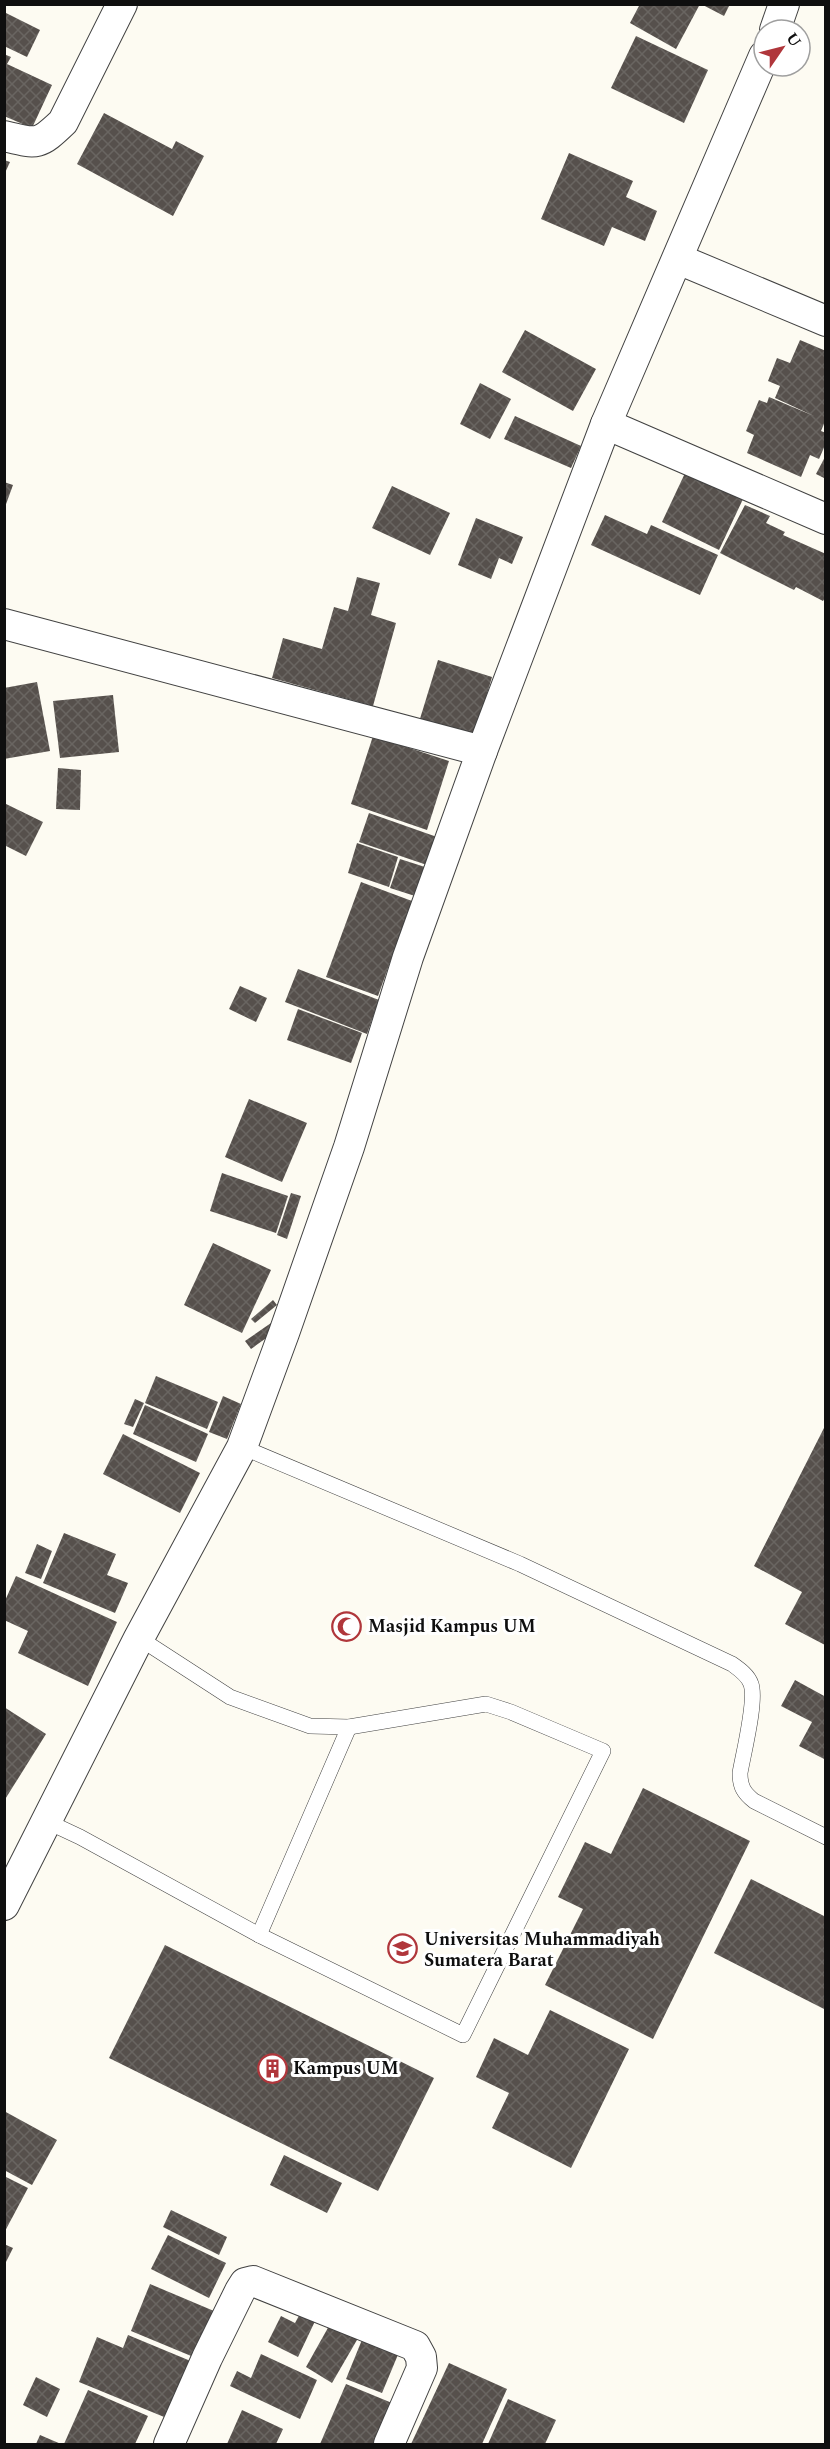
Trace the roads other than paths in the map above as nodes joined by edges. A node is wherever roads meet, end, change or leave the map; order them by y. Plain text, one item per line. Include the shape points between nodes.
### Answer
1 (122, 4) edge
2 (755, 78) edge
3 (4, 136) edge
4 (678, 259) junction
5 (825, 321) edge
6 (606, 424) junction
7 (825, 519) edge
8 (4, 624) edge
9 (482, 751) junction
10 (242, 1447) junction
11 (139, 1638) junction
12 (349, 1727) junction
13 (48, 1822) junction
14 (825, 1837) edge
15 (4, 1905) edge
16 (259, 1935) junction
17 (169, 2445) edge
18 (389, 2445) edge

1 - 3 street via 63,122 48,137 33,143
2 - 4 street
4 - 5 street
4 - 6 street
6 - 7 street
6 - 9 street
8 - 9 street
9 - 10 street via 408,957 345,1158
10 - 11 street
10 - 14 lane via 520,1564 732,1664 744,1673 752,1691 740,1784 754,1801
11 - 12 lane via 230,1697 310,1726
11 - 13 street
12 - 16 lane
12 - 16 lane via 486,1704 603,1751 463,2035
13 - 15 street
13 - 16 lane
17 - 18 street via 240,2290 245,2283 254,2281 415,2346 422,2368

